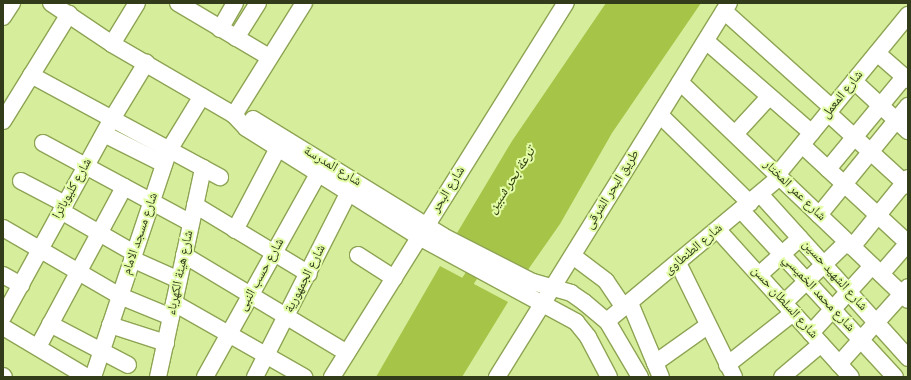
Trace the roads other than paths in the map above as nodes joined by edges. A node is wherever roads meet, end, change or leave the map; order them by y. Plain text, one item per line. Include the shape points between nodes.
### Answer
1 (12, 3) edge
2 (51, 3) edge
3 (137, 3) edge
4 (178, 3) edge
5 (235, 3) edge
6 (258, 3) edge
7 (304, 3) edge
8 (566, 3) edge
9 (727, 7) edge
10 (198, 9) edge
11 (69, 14) junction
12 (3, 16) edge
13 (908, 16) edge
14 (220, 29) junction
15 (236, 38) junction
16 (706, 41) junction
17 (112, 44) junction
18 (877, 53) junction
19 (269, 57) junction
20 (146, 63) junction
21 (32, 75) junction
22 (906, 78) edge
23 (854, 81) junction
24 (680, 82) junction
25 (202, 96) junction
26 (770, 97) junction
27 (880, 105) junction
28 (908, 106) edge
29 (830, 110) junction
30 (234, 115) junction
31 (660, 115) junction
32 (112, 119) junction
33 (3, 121) edge
34 (902, 125) edge
35 (104, 134) junction
36 (735, 134) junction
37 (854, 137) junction
38 (807, 139) junction
39 (43, 143) dead end
40 (278, 148) junction
41 (870, 152) junction
42 (166, 157) junction
43 (86, 166) junction
44 (203, 168) junction
45 (828, 169) junction
46 (318, 174) junction
47 (779, 176) junction
48 (220, 177) dead end
49 (21, 181) dead end
50 (907, 182) edge
51 (844, 184) junction
52 (124, 187) junction
53 (352, 187) junction
54 (152, 202) junction
55 (750, 202) junction
56 (195, 205) junction
57 (63, 208) junction
58 (819, 215) junction
59 (878, 215) junction
60 (191, 223) junction
61 (3, 228) edge
62 (235, 230) junction
63 (718, 230) junction
64 (422, 232) junction
65 (100, 233) junction
66 (800, 238) junction
67 (908, 243) edge
68 (850, 244) junction
69 (40, 250) junction
70 (274, 253) junction
71 (781, 254) junction
72 (184, 255) junction
73 (358, 255) dead end
74 (133, 256) junction
75 (573, 256) junction
76 (678, 263) junction
77 (824, 264) junction
78 (877, 270) junction
79 (78, 272) junction
80 (309, 274) junction
81 (3, 275) edge
82 (759, 275) junction
83 (394, 278) junction
84 (179, 280) junction
85 (806, 281) junction
86 (21, 285) junction
87 (553, 287) junction
88 (530, 289) junction
89 (848, 292) junction
90 (906, 294) edge
91 (251, 295) junction
92 (120, 296) junction
93 (542, 304) junction
94 (627, 306) junction
95 (788, 308) junction
96 (173, 310) junction
97 (833, 310) junction
98 (286, 316) junction
99 (3, 317) edge
100 (607, 322) junction
101 (876, 322) junction
102 (50, 324) junction
103 (110, 325) junction
104 (707, 326) junction
105 (3, 327) edge
106 (229, 334) junction
107 (816, 339) junction
108 (860, 340) junction
109 (166, 343) junction
110 (38, 347) junction
111 (101, 351) junction
112 (347, 353) junction
113 (266, 355) junction
114 (908, 358) edge
115 (839, 364) junction
116 (128, 365) dead end
117 (658, 370) edge
118 (908, 372) edge
119 (731, 373) edge
120 (785, 376) edge
121 (87, 377) edge
122 (93, 377) edge
123 (158, 377) edge
124 (205, 377) edge
125 (255, 377) edge
126 (304, 377) edge
127 (332, 377) edge
128 (496, 377) edge
129 (609, 377) edge
130 (640, 377) edge
131 (851, 377) edge
132 (895, 377) edge
133 (903, 377) edge

1 - 12 street
2 - 11 street, شارع المدرسة
3 - 17 street
4 - 10 street
5 - 14 street
6 - 15 street
7 - 19 street
8 - 64 street, شارع البحر
9 - 16 street, طريق البحر الشرقى
9 - 29 street
10 - 14 street
11 - 17 street, شارع المدرسة
11 - 21 street
13 - 18 street, شارع المعمل
14 - 15 street
15 - 19 street
16 - 24 street, طريق البحر الشرقى
16 - 26 street
17 - 20 street, شارع المدرسة
18 - 22 street
18 - 23 street, شارع المعمل
19 - 30 street
20 - 25 street, شارع المدرسة
20 - 32 street, شارع كليوباترا
21 - 32 street
21 - 33 street
22 - 27 street
23 - 27 street
23 - 29 street, شارع المعمل
24 - 31 street, طريق البحر الشرقى
24 - 36 street, شارع عمر المختار
25 - 30 street, شارع المدرسة
25 - 42 street, شارع مسجد الامام
26 - 36 street
26 - 38 street
27 - 34 street
27 - 37 street
28 - 34 street
29 - 37 street
29 - 38 street, شارع المعمل
30 - 40 street, شارع المدرسة via 246,128
30 - 53 street, شارع المدرسة via 252,119
31 - 55 street
31 - 75 street, طريق البحر الشرقى
32 - 35 street, شارع كليوباترا
32 - 42 street
34 - 41 street
35 - 42 street
35 - 43 street, شارع كليوباترا
36 - 47 street, شارع عمر المختار
37 - 41 street
37 - 45 street
38 - 45 street
38 - 47 street, شارع المعمل
39 - 43 street
40 - 46 street, شارع المدرسة
40 - 62 street
41 - 50 street
41 - 51 street
42 - 44 street
42 - 54 street, شارع مسجد الامام
43 - 52 street
43 - 57 street, شارع كليوباترا
44 - 48 street
44 - 56 street, شارع هيئة الكهرباء
45 - 51 street
46 - 53 street, شارع المدرسة
46 - 70 street, شارع حسب النبى
47 - 55 street, شارع الطنطاوى
47 - 58 street, شارع عمر المختار
49 - 57 street
50 - 59 street
51 - 58 street
51 - 59 street
52 - 54 street
52 - 65 street
53 - 64 street, شارع المدرسة
53 - 80 street, شارع الجمهورية
54 - 60 street
54 - 74 street, شارع مسجد الامام
55 - 63 street, شارع الطنطاوى
55 - 66 street, شارع الشهيد حسين
55 - 71 street, شارع محمد الخميسي
56 - 60 street, شارع هيئة الكهرباء
56 - 62 street
57 - 65 street
57 - 69 street, شارع كليوباترا
58 - 68 street, شارع عمر المختار
59 - 67 street
59 - 68 street
60 - 72 street, شارع هيئة الكهرباء
61 - 69 street
62 - 70 street
63 - 76 street, شارع الطنطاوى
63 - 82 street, شارع السلطان حسن
64 - 83 street, شارع البحر
64 - 88 street, شارع المدرسة
65 - 74 street
65 - 79 street
66 - 71 street
66 - 77 street, شارع الشهيد حسين
67 - 78 street
68 - 77 street
68 - 78 street, شارع عمر المختار
69 - 79 street
69 - 86 street, شارع كليوباترا
70 - 80 street
70 - 91 street, شارع حسب النبى
71 - 82 street
71 - 85 street, شارع محمد الخميسي
72 - 84 street, شارع هيئة الكهرباء
72 - 91 street
73 - 83 street
74 - 84 street
74 - 92 street, شارع مسجد الامام
75 - 87 street, طريق البحر الشرقى
75 - 94 street via 606,281
76 - 94 street, شارع الطنطاوى
76 - 104 street
77 - 85 street
77 - 89 street, شارع الشهيد حسين
78 - 89 street
78 - 90 street, شارع عمر المختار
79 - 92 street
79 - 102 street
80 - 98 street, شارع الجمهورية
81 - 86 street
82 - 95 street, شارع السلطان حسن
83 - 112 street, شارع البحر
84 - 96 street, شارع هيئة الكهرباء
85 - 95 street
85 - 97 street, شارع محمد الخميسي
86 - 99 street, شارع كليوباترا
87 - 88 street
87 - 93 street, طريق البحر الشرقى
87 - 100 street via 584,302
88 - 93 street
89 - 97 street
89 - 101 street, شارع الشهيد حسين
90 - 101 street
91 - 98 street
91 - 106 street, شارع حسب النبى
92 - 96 street
92 - 103 street, شارع مسجد الامام
93 - 128 street, طريق البحر الشرقى
93 - 129 street via 576,322 588,337
94 - 100 street, شارع الطنطاوى
94 - 117 street
95 - 107 street, شارع السلطان حسن
95 - 119 street
96 - 106 street
96 - 109 street, شارع هيئة الكهرباء
97 - 107 street
97 - 108 street, شارع محمد الخميسي
98 - 112 street
98 - 113 street, شارع الجمهورية
100 - 130 street
101 - 108 street
101 - 114 street, شارع الشهيد حسين
102 - 110 street
102 - 111 street
103 - 109 street
103 - 111 street, شارع مسجد الامام
104 - 117 street
104 - 119 street
105 - 110 street
106 - 113 street
106 - 124 street, شارع حسب النبى
107 - 115 street, شارع السلطان حسن
107 - 120 street
108 - 115 street
108 - 132 street, شارع محمد الخميسي
109 - 123 street, شارع هيئة الكهرباء
110 - 121 street
111 - 116 street
111 - 122 street, شارع مسجد الامام
112 - 127 street, شارع البحر
113 - 125 street, شارع الجمهورية
113 - 126 street
115 - 131 street, شارع السلطان حسن
118 - 133 street

